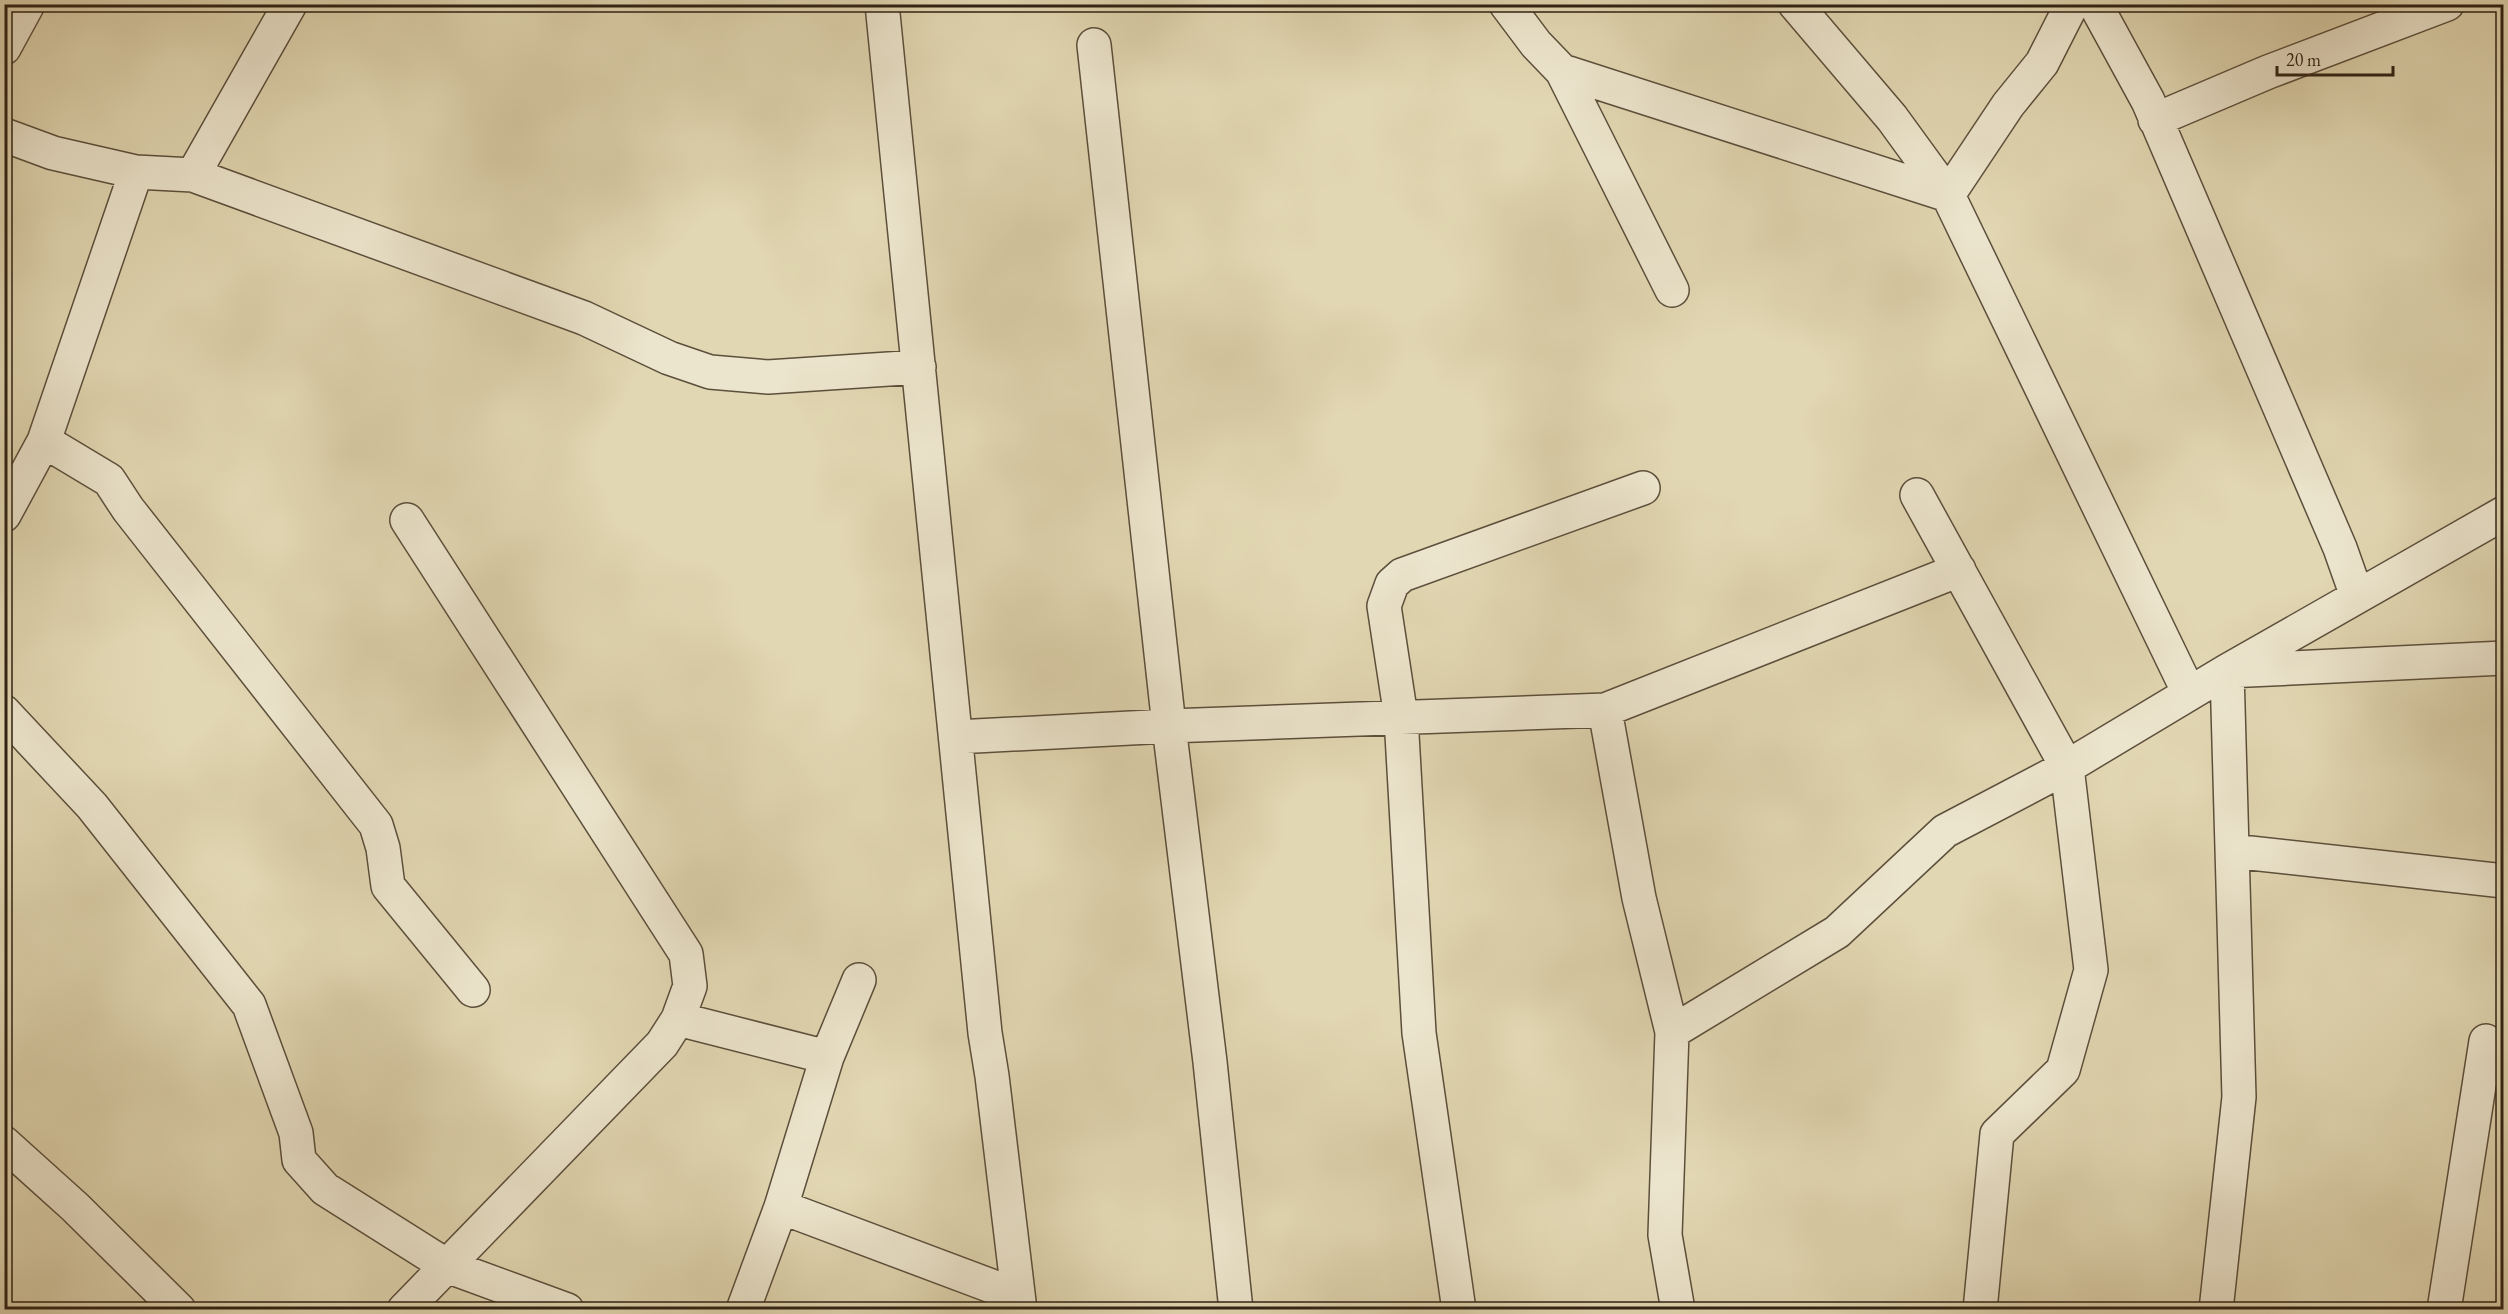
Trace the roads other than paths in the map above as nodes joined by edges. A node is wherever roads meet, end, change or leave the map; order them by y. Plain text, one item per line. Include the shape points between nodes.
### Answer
1 (28, 4) edge
2 (290, 4) edge
3 (882, 4) edge
4 (1506, 4) edge
5 (1796, 4) edge
6 (2072, 4) edge
7 (2095, 4) edge
8 (2447, 4) edge
9 (1094, 45) dead end
10 (4, 48) edge
11 (1562, 71) junction
12 (2155, 120) junction
13 (4, 135) edge
14 (136, 172) junction
15 (193, 175) junction
16 (1948, 195) junction
17 (1672, 290) dead end
18 (919, 367) junction
19 (44, 441) junction
20 (1643, 488) dead end
21 (1917, 495) dead end
22 (2504, 513) edge
23 (4, 515) edge
24 (407, 520) dead end
25 (1959, 570) junction
26 (2357, 596) junction
27 (2504, 658) edge
28 (2227, 671) junction
29 (2189, 693) junction
30 (1605, 710) junction
31 (4, 712) edge
32 (1401, 717) junction
33 (1169, 726) junction
34 (956, 737) junction
35 (2067, 767) junction
36 (2232, 851) junction
37 (2504, 881) edge
38 (859, 980) dead end
39 (473, 990) dead end
40 (678, 1020) junction
41 (1672, 1032) junction
42 (2486, 1041) dead end
43 (827, 1057) junction
44 (4, 1143) edge
45 (781, 1207) junction
46 (447, 1266) junction
47 (1019, 1303) edge
48 (179, 1310) edge
49 (404, 1310) edge
50 (567, 1310) edge
51 (743, 1310) edge
52 (1236, 1310) edge
53 (1459, 1310) edge
54 (1678, 1310) edge
55 (1980, 1310) edge
56 (2216, 1310) edge
57 (2444, 1310) edge

1 - 10 street
2 - 15 street
3 - 18 street
4 - 11 street
5 - 16 street via 1892,118
6 - 16 street via 2042,63 2008,105
7 - 12 street
8 - 12 street
9 - 33 street
11 - 16 street
11 - 17 street
12 - 26 street via 2340,548
13 - 14 street via 52,153
14 - 15 street
14 - 19 street
15 - 18 street via 584,318 669,358 710,372 768,377
16 - 29 street
18 - 34 street
19 - 23 street
19 - 39 street via 109,480 376,825 388,886
20 - 32 street via 1402,575 1392,585 1384,606
21 - 25 street
22 - 26 street
24 - 40 street via 686,954 690,986
25 - 30 street
25 - 35 street
26 - 28 street
27 - 28 street
28 - 29 street
28 - 36 street
29 - 35 street
30 - 32 street
30 - 41 street via 1639,898
31 - 46 street via 92,806 249,1005 296,1133 299,1160 325,1189
32 - 33 street
32 - 53 street via 1419,1033
33 - 34 street
33 - 52 street
34 - 47 street via 985,1033
35 - 41 street via 1945,831 1838,932
35 - 55 street via 2091,970 2063,1070 1997,1134
36 - 37 street
36 - 56 street via 2239,1097
38 - 43 street
40 - 43 street
40 - 46 street via 662,1044
41 - 54 street via 1665,1235
42 - 57 street
43 - 45 street
44 - 48 street
45 - 47 street
45 - 51 street
46 - 49 street
46 - 50 street

